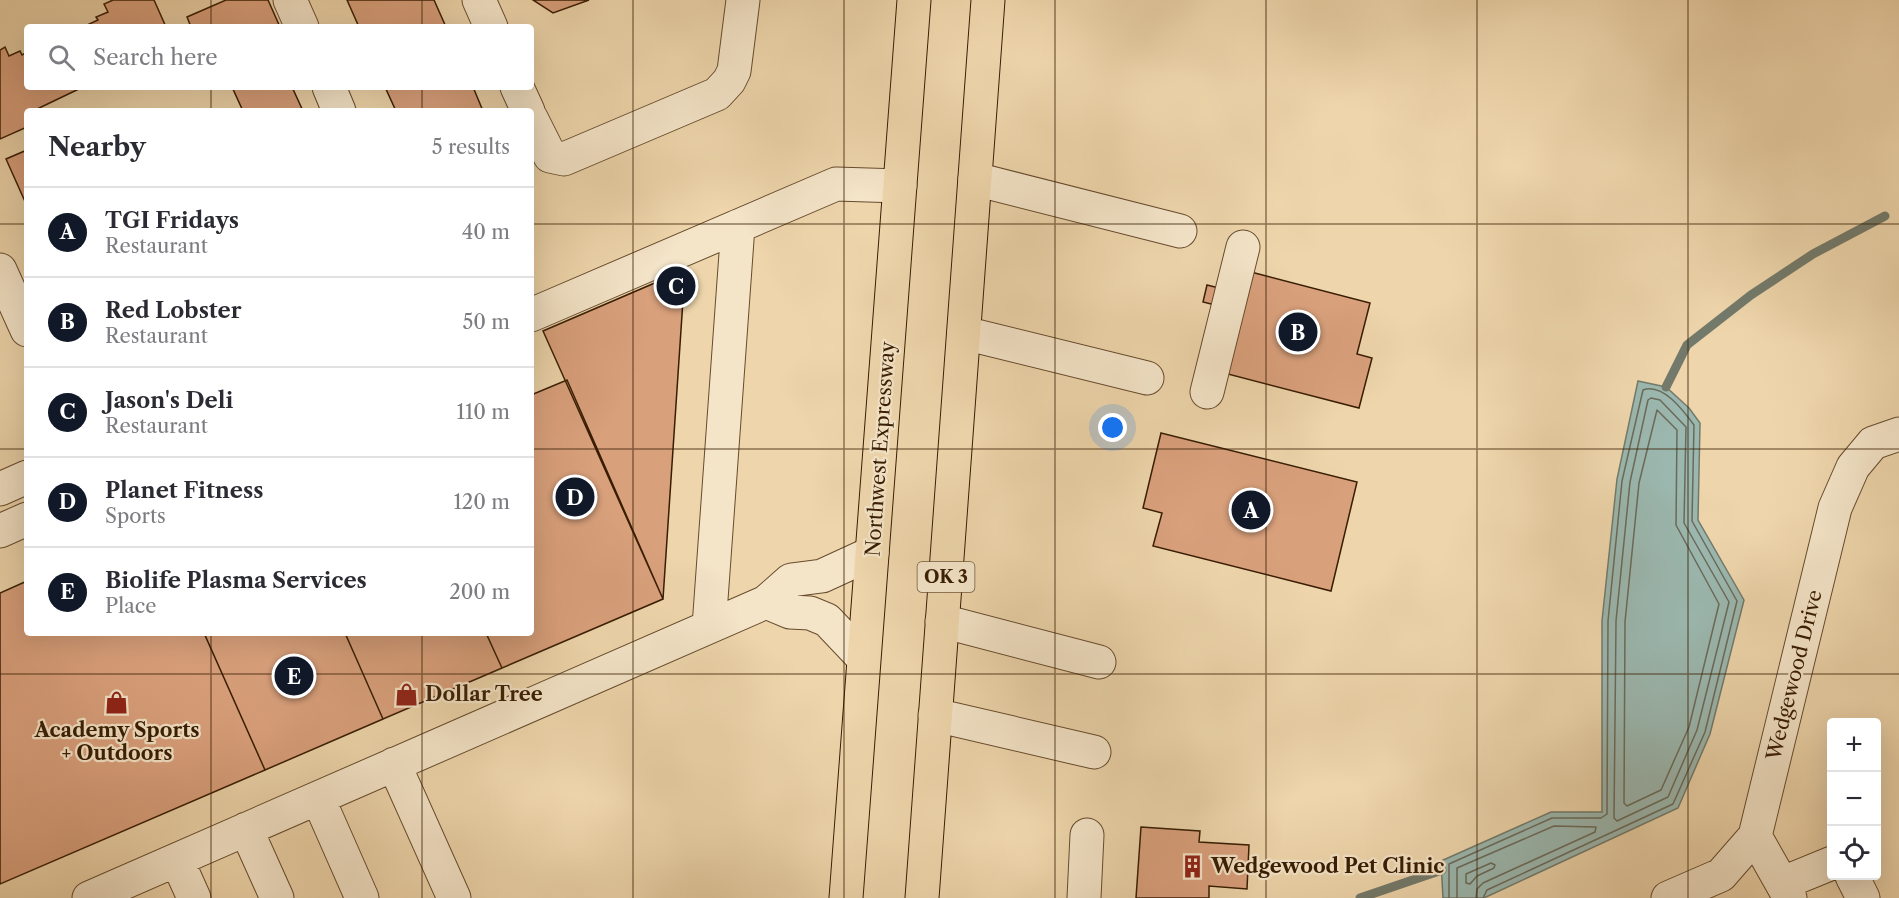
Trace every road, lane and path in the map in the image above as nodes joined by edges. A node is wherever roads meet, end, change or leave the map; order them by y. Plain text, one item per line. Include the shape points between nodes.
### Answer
1 (290, 0) edge
2 (479, 0) edge
3 (743, 0) edge
4 (914, 0) edge
5 (988, 0) edge
6 (301, 24) edge
7 (490, 24) edge
8 (330, 90) edge
9 (518, 90) edge
10 (338, 108) edge
11 (527, 108) edge
12 (534, 124) edge
13 (975, 179) junction
14 (900, 186) junction
15 (738, 226) junction
16 (1180, 231) dead end
17 (1243, 247) dead end
18 (0, 270) edge
19 (534, 314) edge
20 (24, 323) edge
21 (964, 333) junction
22 (1147, 378) dead end
23 (1207, 392) dead end
24 (1899, 434) edge
25 (24, 478) edge
26 (0, 489) edge
27 (24, 520) edge
28 (0, 531) edge
29 (872, 553) junction
30 (766, 602) junction
31 (942, 621) junction
32 (709, 627) junction
33 (863, 658) junction
34 (1100, 662) dead end
35 (936, 715) junction
36 (1094, 752) dead end
37 (394, 764) junction
38 (318, 798) junction
39 (246, 829) junction
40 (1087, 836) dead end
41 (1755, 836) junction
42 (177, 860) junction
43 (1827, 866) edge
44 (1854, 880) edge
45 (1786, 891) edge
46 (95, 897) edge
47 (194, 898) edge
48 (277, 898) edge
49 (362, 898) edge
50 (454, 898) edge
51 (846, 898) edge
52 (922, 898) edge
53 (1084, 898) edge
54 (1668, 898) edge
55 (1863, 898) edge

1 - 6 street
2 - 7 street
3 - 12 street via 734,70 717,94 564,159 549,156
4 - 14 highway, Northwest Expressway
5 - 13 highway, OK 3
8 - 10 street
9 - 11 street
13 - 16 street
13 - 21 highway, OK 3
14 - 15 street via 836,184
14 - 29 highway, Northwest Expressway
15 - 19 street
15 - 32 street
17 - 23 street
18 - 20 street
21 - 22 street
21 - 31 highway, OK 3
24 - 41 street, Wedgewood Drive via 1873,443 1853,467 1835,508
25 - 26 street
27 - 28 street
29 - 30 street via 822,576 791,580
29 - 33 highway, Northwest Expressway
30 - 32 street
30 - 33 street via 827,620
31 - 34 street
31 - 35 highway, OK 3
32 - 37 street
33 - 51 highway, Northwest Expressway
35 - 36 street
35 - 52 highway, OK 3
37 - 38 street
37 - 50 street
38 - 39 street
38 - 49 street
39 - 42 street
39 - 48 street
40 - 53 street
41 - 45 street
41 - 54 street, Wedgewood Drive via 1720,874
42 - 46 street
42 - 47 street
43 - 45 street
44 - 55 street

